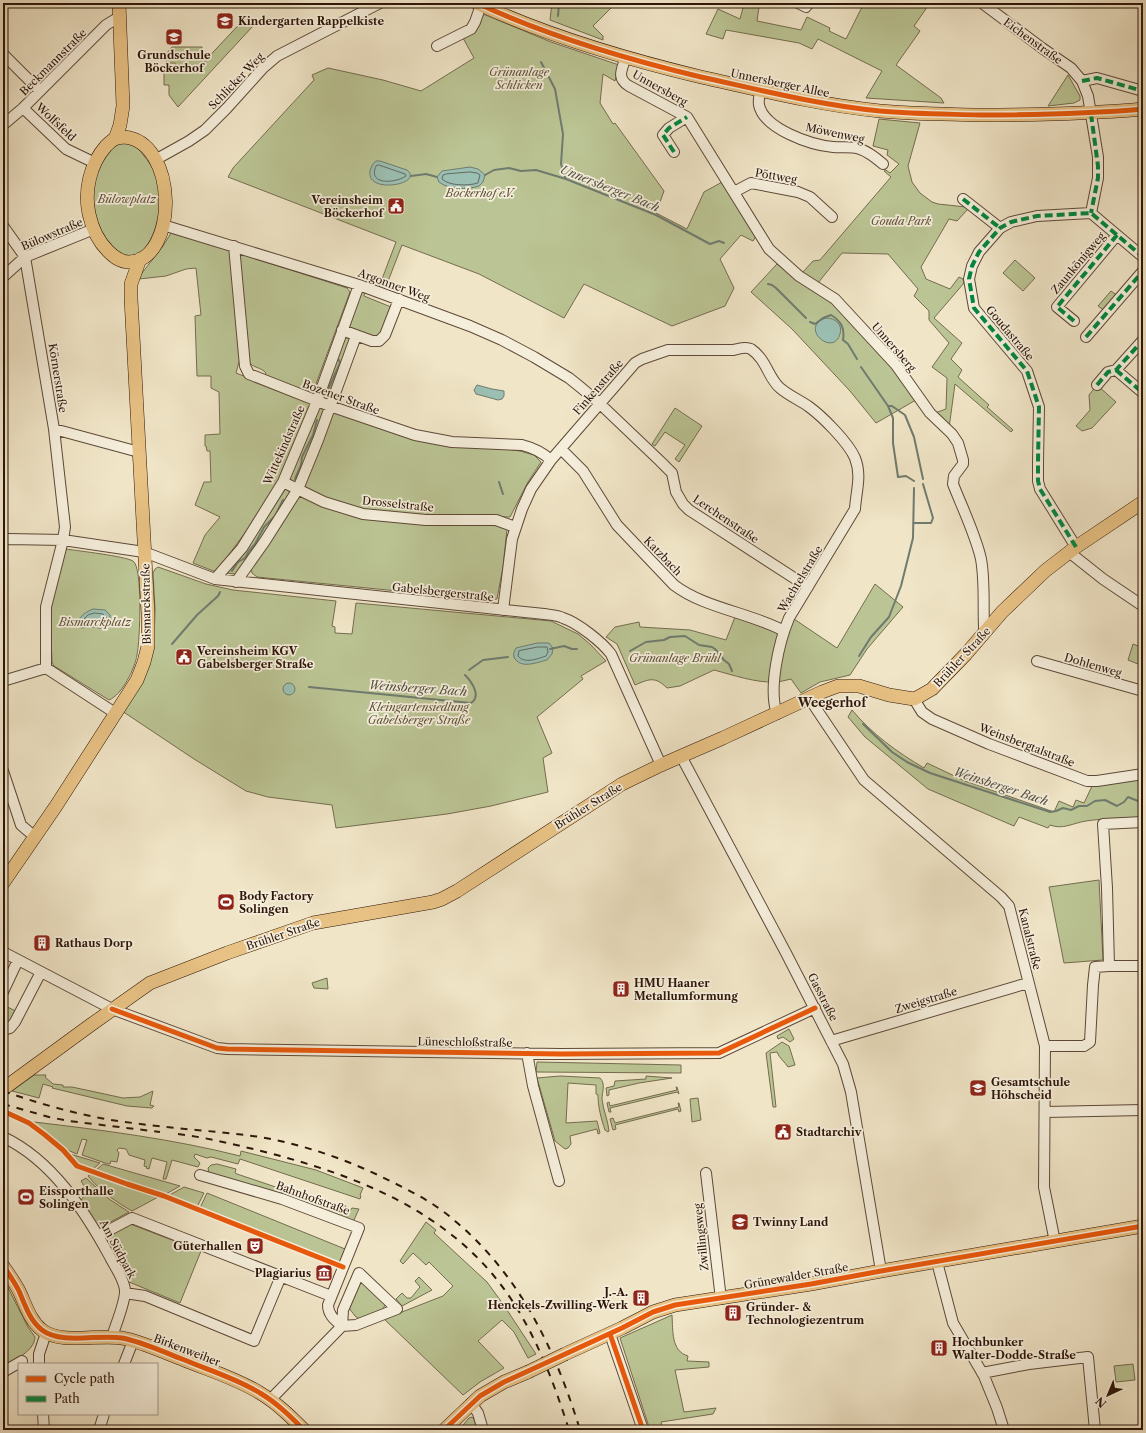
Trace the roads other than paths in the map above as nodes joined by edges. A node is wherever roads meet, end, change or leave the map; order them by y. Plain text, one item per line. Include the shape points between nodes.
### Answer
1 (119, 3) edge
2 (380, 3) edge
3 (798, 3) edge
4 (809, 3) edge
5 (982, 3) edge
6 (479, 4) edge
7 (119, 17) junction
8 (438, 46) dead end
9 (3, 54) edge
10 (626, 57) junction
11 (1082, 81) junction
12 (760, 90) junction
13 (40, 91) junction
14 (1143, 91) edge
15 (123, 106) junction
16 (23, 108) junction
17 (1143, 109) edge
18 (1091, 114) junction
19 (687, 117) junction
20 (3, 125) edge
21 (131, 138) junction
22 (115, 139) junction
23 (674, 152) dead end
24 (155, 160) junction
25 (95, 163) junction
26 (883, 164) dead end
27 (734, 192) junction
28 (963, 199) dead end
29 (1091, 213) junction
30 (832, 217) dead end
31 (164, 225) junction
32 (3, 226) edge
33 (1000, 228) junction
34 (94, 229) junction
35 (1117, 235) junction
36 (234, 246) junction
37 (25, 257) junction
38 (1143, 257) edge
39 (140, 259) junction
40 (121, 261) junction
41 (1143, 271) edge
42 (3, 277) edge
43 (131, 284) junction
44 (359, 285) junction
45 (399, 299) junction
46 (1074, 321) dead end
47 (342, 330) junction
48 (356, 336) junction
49 (1086, 336) dead end
50 (1143, 340) edge
51 (1116, 370) junction
52 (1097, 385) dead end
53 (1143, 393) edge
54 (317, 401) junction
55 (600, 404) junction
56 (330, 406) junction
57 (54, 429) junction
58 (561, 449) junction
59 (139, 452) junction
60 (551, 460) junction
61 (283, 482) junction
62 (298, 489) junction
63 (1143, 502) edge
64 (856, 509) joint
65 (515, 526) junction
66 (3, 540) edge
67 (63, 540) junction
68 (1073, 549) junction
69 (144, 552) junction
70 (215, 579) junction
71 (236, 582) junction
72 (808, 586) junction
73 (1143, 606) edge
74 (503, 610) junction
75 (784, 631) junction
76 (986, 633) junction
77 (1037, 661) dead end
78 (46, 668) junction
79 (3, 681) edge
80 (1143, 691) edge
81 (809, 698) junction
82 (914, 699) junction
83 (116, 713) junction
84 (777, 714) junction
85 (681, 756) junction
86 (661, 765) junction
87 (3, 772) edge
88 (1143, 774) edge
89 (1143, 822) edge
90 (35, 837) junction
91 (3, 883) edge
92 (3, 952) edge
93 (18, 960) junction
94 (1109, 966) junction
95 (1143, 966) edge
96 (41, 972) junction
97 (1028, 983) junction
98 (3, 992) edge
99 (815, 1008) junction
100 (112, 1009) junction
101 (3, 1030) edge
102 (831, 1041) junction
103 (1045, 1046) junction
104 (527, 1053) junction
105 (3, 1089) edge
106 (1143, 1110) edge
107 (1045, 1112) junction
108 (3, 1137) edge
109 (706, 1173) dead end
110 (200, 1175) dead end
111 (559, 1181) dead end
112 (1143, 1226) edge
113 (98, 1236) junction
114 (1055, 1242) junction
115 (937, 1262) junction
116 (3, 1266) edge
117 (881, 1270) junction
118 (280, 1276) junction
119 (126, 1293) junction
120 (331, 1296) junction
121 (721, 1299) junction
122 (342, 1326) junction
123 (46, 1333) junction
124 (610, 1334) junction
125 (112, 1337) junction
126 (133, 1340) junction
127 (22, 1361) dead end
128 (18, 1363) edge
129 (19, 1363) edge
130 (39, 1363) edge
131 (124, 1363) edge
132 (3, 1372) edge
133 (982, 1373) junction
134 (270, 1400) junction
135 (471, 1403) junction
136 (43, 1415) edge
137 (104, 1415) edge
138 (44, 1430) edge
139 (99, 1430) edge
140 (304, 1430) edge
141 (444, 1430) edge
142 (483, 1430) edge
143 (643, 1430) edge
144 (1004, 1430) edge
145 (1095, 1430) edge

1 - 7 main road
2 - 24 street, Schlicker Weg via 277,56 204,130
3 - 4 street via 806,7
5 - 11 street, Eichenstraße via 1071,68
6 - 8 street via 471,29
6 - 10 main road, Unnersberger Allee via 551,33
7 - 13 street, Beckmannstraße via 106,25
7 - 15 main road
9 - 13 street, Wolfsfeld
10 - 12 main road, Unnersberger Allee
10 - 19 street, Unnersberg via 621,76 623,82
11 - 14 street via 1097,78
11 - 18 street, Eichenstraße via 1088,93
12 - 18 main road, Unnersberger Allee via 799,99 878,111
12 - 26 street, Möwenweg via 758,103 761,110 773,124 786,133 820,145 860,150
13 - 16 street, Beckmannstraße
15 - 21 main road
15 - 22 main road
16 - 20 street, Beckmannstraße
16 - 25 street, Wolfsfeld via 66,150
17 - 18 main road
18 - 29 street, Eichenstraße via 1098,157 1098,178
19 - 23 street, Unnersberg via 663,135
19 - 27 street, Unnersberg
21 - 22 main road
21 - 24 main road via 142,144
22 - 25 main road via 104,149
24 - 31 main road via 165,188
25 - 34 main road via 88,200
27 - 30 street, Pöttweg via 751,183 798,192 810,197
27 - 76 street, Unnersberg via 769,249 798,276 835,299 896,365 930,413 958,443 963,464 954,476 953,484 981,560
28 - 33 street
29 - 33 street, Goudastraße via 1037,216 1011,222
29 - 35 street
31 - 36 street, Argonner Weg
31 - 39 main road via 156,243
32 - 37 street, Körnerstraße
33 - 68 street, Goudastraße via 979,252 972,266 969,279 974,308 1027,371 1039,407 1040,489
34 - 37 street, Bülowstraße
34 - 40 main road via 103,246
35 - 38 street
35 - 46 street, Zaunkönigweg via 1057,307
36 - 44 street, Argonner Weg
36 - 54 street, Bozener Straße via 246,371
37 - 42 street, Bülowstraße
37 - 57 street, Körnerstraße
39 - 40 main road via 132,262
39 - 43 main road, Bismarckstraße
40 - 43 main road, Bismarckstraße
41 - 49 street
43 - 59 main road, Bismarckstraße
44 - 45 street, Argonner Weg
44 - 47 street, Wittekindstraße
45 - 48 street via 381,340 375,342
45 - 55 street, Argonner Weg via 470,326 534,356 569,378
47 - 48 street
47 - 54 street, Wittekindstraße
48 - 56 street
50 - 51 street
51 - 52 street via 1108,372
51 - 53 street
54 - 56 street, Bozener Straße
54 - 61 street, Wittekindstraße
55 - 58 street, Finkenstraße
55 - 64 street, Finkenstraße via 635,363 642,359 668,350 749,348 761,359 779,388 822,418 854,456 859,478
55 - 72 street, Lerchenstraße via 672,474 676,492 689,510
56 - 60 street, Bozener Straße via 415,435 452,442 522,445 541,452
56 - 62 street
57 - 59 street
57 - 67 street, Körnerstraße via 65,527
58 - 60 street, Finkenstraße
58 - 75 street, Katzbach via 583,471 617,525 674,585 706,601
59 - 69 main road, Bismarckstraße
60 - 65 street, Finkenstraße via 531,489
61 - 62 street, Drosselstraße
61 - 70 street, Wittekindstraße via 242,548
62 - 65 street, Drosselstraße via 324,502 363,514 426,520 496,520
62 - 71 street
63 - 68 main road, Brühler Straße
64 - 72 street, Wachtelstraße
65 - 74 street, Finkenstraße
66 - 67 street, Gabelsbergerstraße
67 - 69 street, Gabelsbergerstraße
67 - 78 street via 46,607
68 - 73 street, Goudastraße via 1103,579
68 - 76 main road, Brühler Straße via 1034,581 1002,612
69 - 70 street, Gabelsbergerstraße
69 - 83 main road, Bismarckstraße via 148,646 139,675
70 - 71 street, Gabelsbergerstraße
71 - 74 street, Gabelsbergerstraße
72 - 75 street, Wachtelstraße
74 - 86 street, Gabelsbergerstraße via 564,618 606,648 616,663
75 - 84 street, Wachtelstraße via 774,683 773,701
76 - 82 main road, Brühler Straße via 932,689
77 - 80 street, Dohlenweg
78 - 79 street
78 - 83 street
81 - 82 main road, Brühler Straße via 846,685
81 - 84 main road, Brühler Straße
81 - 97 street, Kanalstraße via 864,780 1007,902
82 - 88 street, Weinsbergtalstraße via 922,712 932,719 989,744 1087,781
83 - 90 main road, Bismarckstraße
84 - 85 main road, Brühler Straße
85 - 86 main road, Brühler Straße
85 - 99 street, Gasstraße
86 - 100 main road, Brühler Straße via 622,784 442,899 312,923 150,983
87 - 90 street via 21,825
89 - 94 street via 1103,824
90 - 91 main road, Bismarckstraße
92 - 93 street, Lüneschloßstraße
93 - 96 street, Lüneschloßstraße
93 - 98 street
94 - 95 street
94 - 103 street via 1098,966 1094,970 1090,1042 1084,1046
96 - 100 street, Lüneschloßstraße
96 - 101 street via 14,1025
97 - 102 street, Zweigstraße
97 - 103 street, Kanalstraße
99 - 102 street, Gasstraße
99 - 104 street, Lüneschloßstraße via 719,1053
100 - 104 street, Lüneschloßstraße via 222,1048
100 - 105 main road, Brühler Straße
102 - 117 street, Gasstraße via 843,1064 851,1092
103 - 107 street, Kanalstraße
104 - 111 street, Lüneschloßstraße via 533,1086
106 - 107 street
107 - 114 street, Kanalstraße via 1044,1187
108 - 113 street, Am Südpark via 28,1151 52,1174
109 - 121 street, Zwillingsweg
110 - 120 street, Bahnhofstraße via 282,1199 358,1228
112 - 114 main road, Grünewalder Straße
113 - 118 street via 132,1218
113 - 119 street, Am Südpark via 121,1278
114 - 115 main road, Grünewalder Straße
115 - 117 main road, Grünewalder Straße
115 - 133 street via 954,1326
116 - 123 main road via 31,1318
117 - 121 main road, Grünewalder Straße
118 - 119 street via 254,1341 145,1296
118 - 120 street
119 - 125 street, Am Südpark
120 - 122 street, Bahnhofstraße via 328,1311
121 - 124 main road, Grünewalder Straße via 664,1308
122 - 122 street via 356,1325 397,1310 359,1273 343,1310
122 - 134 street
123 - 125 main road, Birkenweiher via 70,1338
123 - 130 street via 39,1354
124 - 135 main road, Grünewalder Straße, bridge via 484,1393
124 - 143 street
125 - 126 main road, Birkenweiher
126 - 131 street
126 - 134 main road, Birkenweiher via 229,1377
127 - 129 street
128 - 132 street
133 - 144 street
133 - 145 street via 1088,1357
134 - 140 main road, Birkenweiher
135 - 141 main road, Grünewalder Straße
135 - 142 street via 478,1413
136 - 138 street
137 - 139 street

